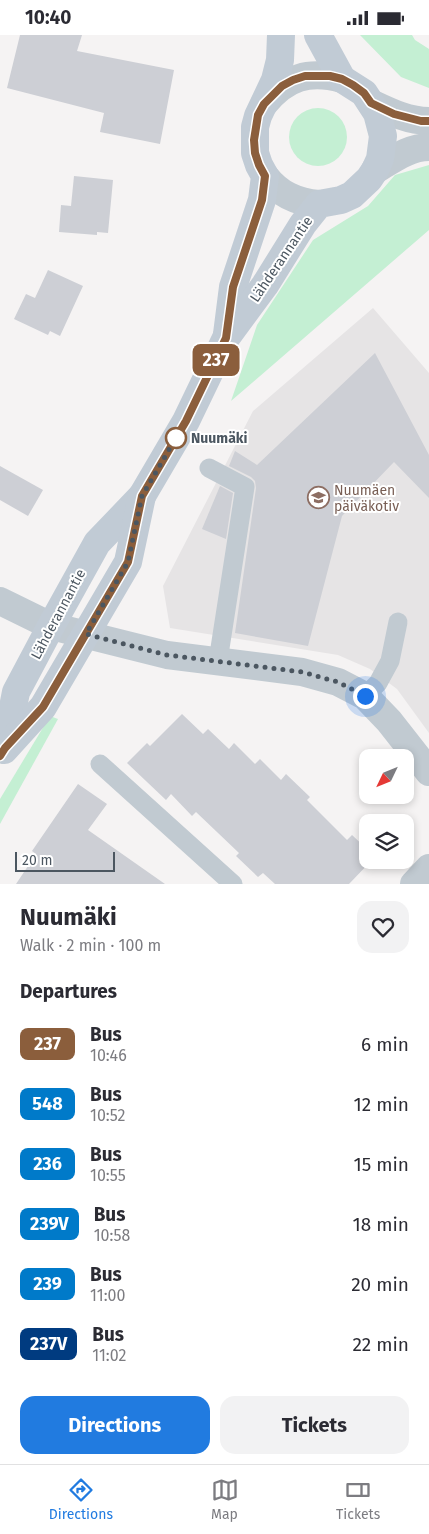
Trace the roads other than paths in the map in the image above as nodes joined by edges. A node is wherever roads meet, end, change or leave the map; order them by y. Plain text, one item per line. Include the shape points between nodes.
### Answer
1 (281, 35) edge
2 (318, 35) edge
3 (342, 79) junction
4 (371, 103) junction
5 (264, 104) junction
6 (429, 121) edge
7 (429, 147) edge
8 (375, 169) junction
9 (265, 176) junction
10 (319, 204) junction
11 (226, 338) junction
12 (209, 468) dead end
13 (142, 496) junction
14 (0, 601) edge
15 (398, 622) dead end
16 (52, 625) junction
17 (86, 634) junction
18 (218, 661) junction
19 (365, 696) junction
20 (2, 752) edge
21 (100, 765) dead end
22 (429, 773) edge
23 (429, 868) edge
24 (233, 884) edge
25 (414, 884) edge

1 - 5 main road via 280,60
2 - 3 main road
3 - 4 main road via 364,93
3 - 5 street via 305,76 282,86
4 - 6 street via 394,114
4 - 8 main road via 383,136
5 - 9 main road via 256,121 254,140 255,153
7 - 8 street via 402,154
8 - 10 main road via 352,195
9 - 10 street via 273,186 294,200
9 - 11 main road, Lähderannantie via 262,200 233,287
10 - 11 main road, Lähderannantie
11 - 13 main road, Lähderannantie via 186,421
12 - 18 lane via 246,487
13 - 16 main road, Lähderannantie via 97,543
13 - 17 main road, Lähderannantie via 128,562
14 - 16 street
15 - 19 lane via 390,661 378,683
16 - 17 street
16 - 20 main road, Lähderannantie via 16,692
17 - 18 street via 167,655
17 - 20 main road, Lähderannantie via 43,707
18 - 19 street via 302,672 338,682
19 - 22 street
21 - 24 lane
23 - 25 street

